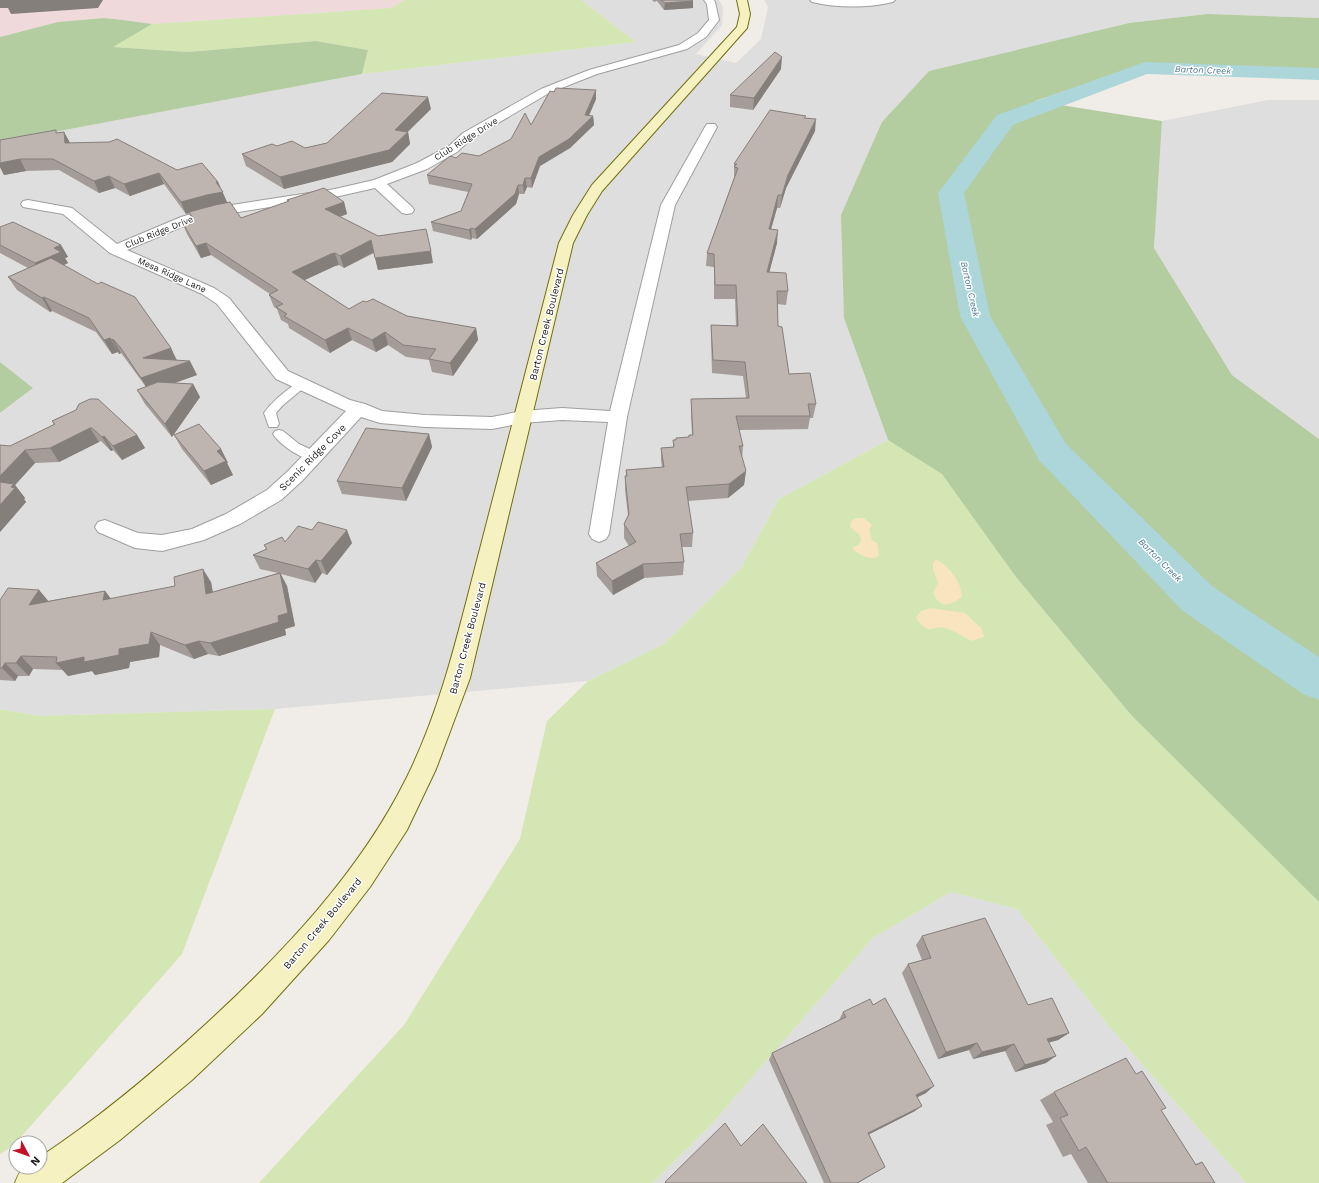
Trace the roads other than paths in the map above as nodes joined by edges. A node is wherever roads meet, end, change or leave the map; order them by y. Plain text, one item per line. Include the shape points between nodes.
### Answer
1 (709, 0) edge
2 (742, 0) edge
3 (815, 0) edge
4 (890, 0) edge
5 (711, 127) dead end
6 (378, 183) junction
7 (28, 204) dead end
8 (408, 210) dead end
9 (115, 250) junction
10 (302, 384) junction
11 (359, 408) junction
12 (522, 417) junction
13 (618, 417) junction
14 (314, 456) junction
15 (105, 527) dead end
16 (599, 534) dead end
17 (32, 1183) edge

1 - 6 street, Club Ridge Drive via 714,20 702,35 683,47 593,72 545,91 467,136 453,149 422,166
2 - 12 street, Barton Creek Boulevard via 745,14 742,28 597,188 583,207 566,243
3 - 4 street via 846,3
5 - 13 street via 668,205
6 - 8 street
6 - 9 street, Club Ridge Drive via 217,211 186,220
7 - 9 street, Mesa Ridge Lane via 67,211
9 - 10 street, Mesa Ridge Lane via 213,294 223,302 282,375
10 - 11 street, Mesa Ridge Lane via 344,404
10 - 14 lane via 270,413 276,429 285,442
11 - 12 street, Mesa Ridge Lane via 380,417 425,422 492,423
11 - 14 street, Scenic Ridge Cove
12 - 13 street, Mesa Ridge Lane via 562,414
12 - 17 street, Barton Creek Boulevard via 458,678 423,771 398,820 366,870 272,983 202,1050 120,1121
13 - 16 street
14 - 15 street, Scenic Ridge Cove via 274,495 233,519 197,535 162,543 135,540

